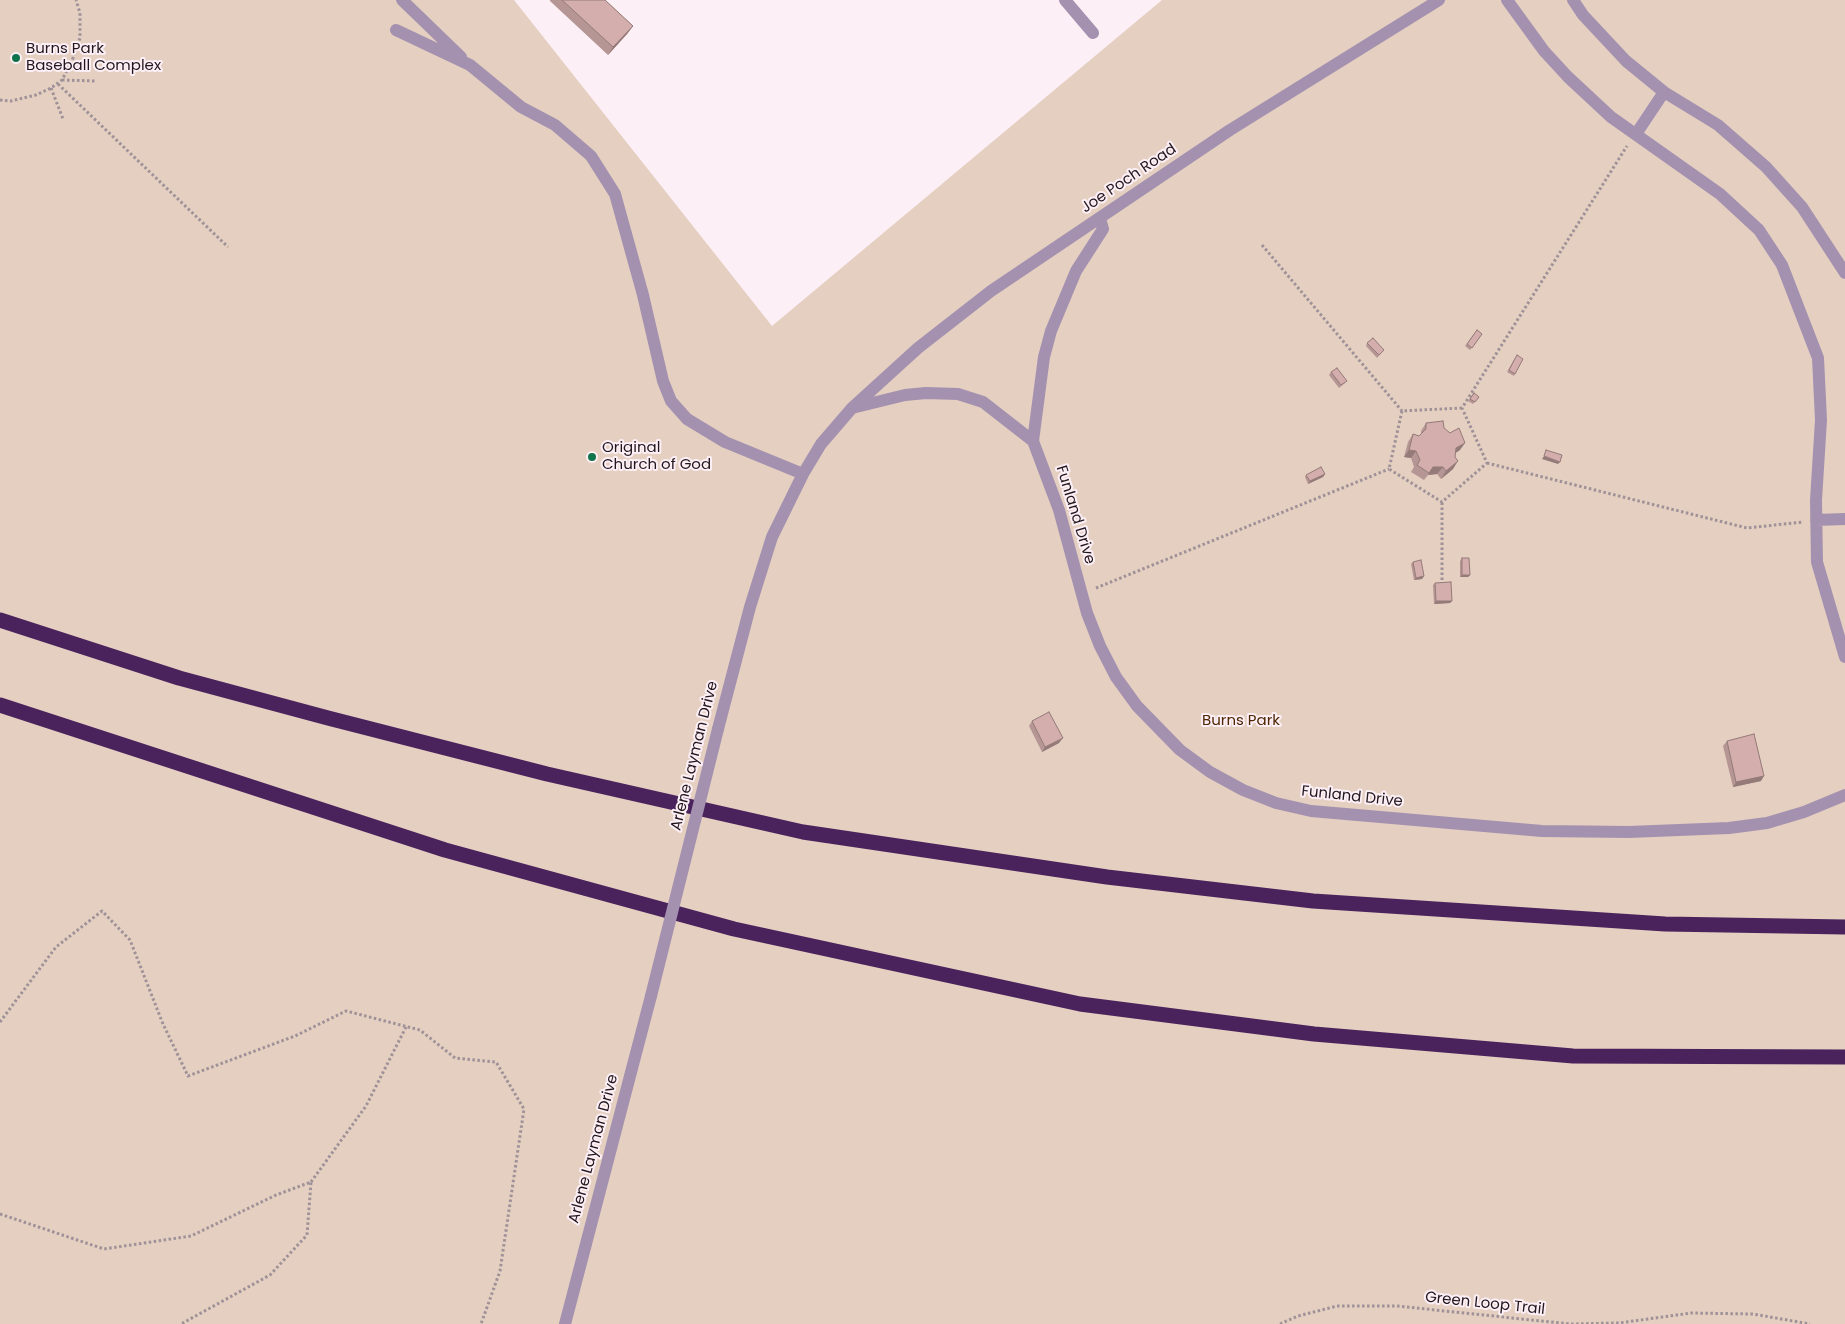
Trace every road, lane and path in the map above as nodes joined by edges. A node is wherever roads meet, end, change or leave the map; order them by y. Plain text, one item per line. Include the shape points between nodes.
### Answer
1 (76, 0) edge
2 (402, 0) edge
3 (1065, 0) edge
4 (1439, 0) edge
5 (1507, 0) edge
6 (1573, 0) edge
7 (396, 30) dead end
8 (1093, 33) dead end
9 (470, 65) junction
10 (62, 80) junction
11 (95, 82) dead end
12 (58, 84) junction
13 (52, 88) junction
14 (1664, 92) junction
15 (0, 100) edge
16 (63, 119) dead end
17 (1636, 134) junction
18 (1100, 219) junction
19 (1262, 245) dead end
20 (228, 247) dead end
21 (1845, 273) edge
22 (852, 408) junction
23 (1462, 408) junction
24 (1402, 411) junction
25 (1033, 441) junction
26 (1487, 463) junction
27 (1389, 469) junction
28 (803, 474) junction
29 (1442, 502) junction
30 (1845, 519) edge
31 (1816, 520) junction
32 (1442, 580) dead end
33 (1082, 594) junction
34 (0, 620) edge
35 (1845, 657) edge
36 (0, 704) edge
37 (1845, 795) edge
38 (1845, 927) edge
39 (0, 1022) edge
40 (406, 1027) junction
41 (1845, 1057) edge
42 (310, 1182) junction
43 (0, 1214) edge
44 (181, 1324) edge
45 (481, 1324) edge
46 (565, 1324) edge
47 (1280, 1324) edge
48 (1810, 1324) edge

1 - 10 path via 80,13 80,38
2 - 9 street
3 - 8 street
4 - 18 street, Joe Poch Road via 1230,130
5 - 17 street via 1544,51 1568,77
6 - 14 street via 1626,61
7 - 9 street
9 - 28 street via 521,107 555,125 591,156 615,194 671,401 687,419 725,442
10 - 11 path
10 - 12 path
12 - 13 path
12 - 20 path
13 - 15 path via 11,101
13 - 16 path
14 - 17 street
14 - 21 street via 1718,125 1766,167 1802,207
17 - 23 path
17 - 31 street via 1720,194 1759,230 1782,265 1818,358 1821,420
18 - 22 street, Joe Poch Road via 991,291 877,383
18 - 25 street, Funland Drive via 1103,230 1076,270 1050,331
19 - 24 path
22 - 25 street via 904,395 958,394 983,402
22 - 28 street, Arlene Layman Drive via 821,444
23 - 24 path
23 - 26 path
24 - 27 path
25 - 33 street, Funland Drive via 1059,510
26 - 29 path
26 - 31 path via 1747,528
27 - 29 path
27 - 33 path
28 - 46 street, Arlene Layman Drive, bridge via 770,546 750,607
29 - 32 path
30 - 31 street
31 - 35 street via 1817,562
33 - 37 street, Funland Drive via 1100,646 1116,677 1152,725 1210,772 1243,790 1276,802 1312,811 1542,831 1629,832 1729,828 1767,823
34 - 38 highway via 180,678 328,718 547,774 803,832 1106,877 1313,902 1665,924
36 - 41 highway via 445,850 734,929 1080,1004 1314,1034 1573,1056
39 - 40 path via 56,947 102,911 130,940 163,1024 188,1076 296,1036 346,1011
40 - 42 path via 366,1106
40 - 45 path via 420,1030 455,1058 496,1062 524,1109 500,1271
42 - 43 path via 190,1236 104,1249
42 - 44 path via 307,1235 270,1275
47 - 48 path, Green Loop Trail via 1338,1306 1387,1306 1570,1324 1619,1323 1692,1313 1754,1314

